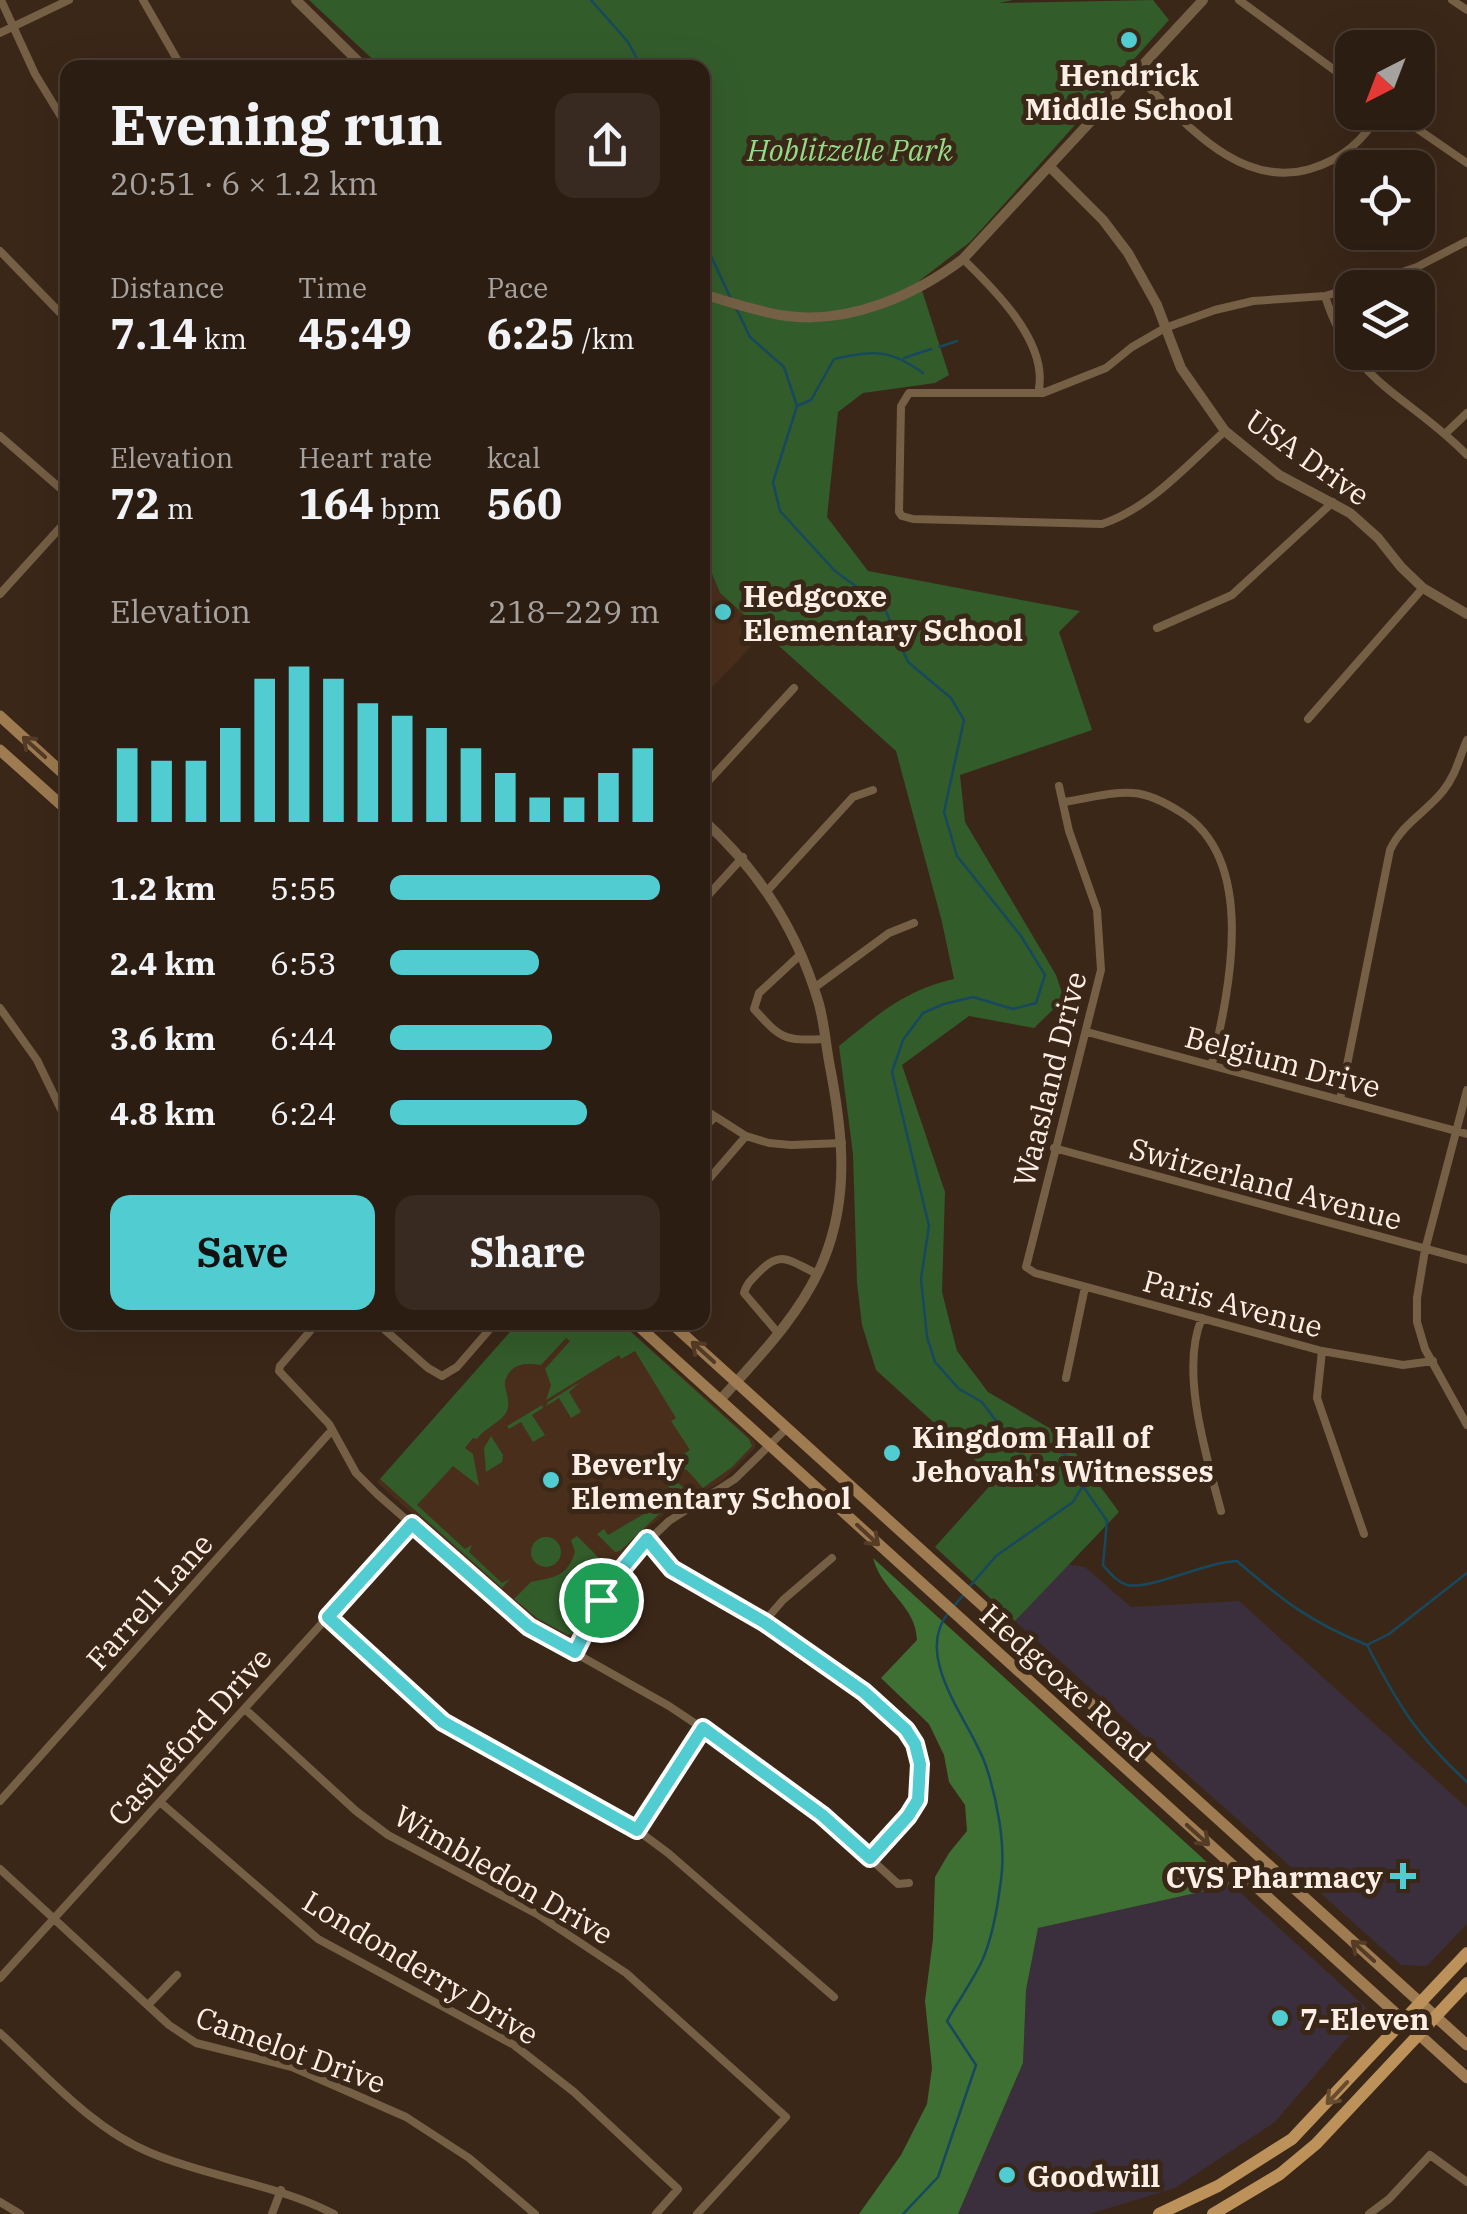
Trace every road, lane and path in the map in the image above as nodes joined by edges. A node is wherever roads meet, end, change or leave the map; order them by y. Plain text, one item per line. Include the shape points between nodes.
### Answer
1 (1, 0) edge
2 (69, 0) edge
3 (143, 0) edge
4 (296, 0) edge
5 (1203, 0) edge
6 (1240, 0) edge
7 (1452, 0) edge
8 (1467, 10) edge
9 (12, 27) junction
10 (0, 33) edge
11 (177, 60) edge
12 (356, 60) edge
13 (1335, 71) edge
14 (1135, 74) junction
15 (60, 115) edge
16 (1369, 130) edge
17 (1420, 130) edge
18 (1467, 163) edge
19 (1050, 167) junction
20 (1467, 241) edge
21 (0, 250) edge
22 (963, 259) junction
23 (1408, 270) edge
24 (1335, 293) edge
25 (710, 296) edge
26 (1326, 296) junction
27 (60, 313) edge
28 (1165, 328) junction
29 (1044, 394) junction
30 (1467, 413) edge
31 (1225, 431) junction
32 (1446, 433) junction
33 (0, 436) edge
34 (1467, 455) edge
35 (60, 488) edge
36 (1333, 502) junction
37 (60, 529) edge
38 (1423, 588) junction
39 (0, 594) edge
40 (1467, 614) edge
41 (1157, 628) dead end
42 (794, 688) dead end
43 (0, 716) edge
44 (1308, 719) dead end
45 (1467, 740) edge
46 (0, 750) edge
47 (60, 771) edge
48 (710, 779) edge
49 (1060, 786) dead end
50 (873, 790) dead end
51 (1064, 802) junction
52 (60, 804) edge
53 (710, 827) edge
54 (742, 857) junction
55 (767, 892) junction
56 (710, 893) edge
57 (914, 924) dead end
58 (800, 954) junction
59 (814, 988) junction
60 (0, 1008) edge
61 (1087, 1032) junction
62 (824, 1039) junction
63 (1212, 1064) junction
64 (1467, 1090) edge
65 (1340, 1100) junction
66 (60, 1108) edge
67 (710, 1115) edge
68 (714, 1118) junction
69 (710, 1122) edge
70 (1456, 1132) junction
71 (1467, 1134) edge
72 (746, 1136) junction
73 (842, 1143) junction
74 (1054, 1148) junction
75 (710, 1178) edge
76 (1425, 1250) junction
77 (1467, 1260) edge
78 (1026, 1268) joint
79 (818, 1274) junction
80 (1085, 1286) junction
81 (1202, 1318) junction
82 (311, 1330) edge
83 (385, 1330) edge
84 (489, 1330) edge
85 (643, 1330) edge
86 (679, 1330) edge
87 (778, 1333) junction
88 (1322, 1351) junction
89 (1433, 1361) junction
90 (1066, 1378) dead end
91 (736, 1382) junction
92 (720, 1400) junction
93 (1467, 1425) edge
94 (787, 1428) junction
95 (332, 1430) junction
96 (770, 1446) junction
97 (1221, 1511) dead end
98 (412, 1524) junction
99 (1364, 1534) dead end
100 (647, 1539) junction
101 (832, 1558) dead end
102 (328, 1617) junction
103 (764, 1622) junction
104 (575, 1652) junction
105 (1090, 1703) junction
106 (245, 1708) junction
107 (1072, 1722) junction
108 (703, 1728) junction
109 (0, 1802) edge
110 (160, 1802) junction
111 (637, 1830) junction
112 (1244, 1842) junction
113 (870, 1858) junction
114 (1226, 1861) junction
115 (0, 1868) edge
116 (909, 1882) dead end
117 (54, 1918) junction
118 (1467, 1953) edge
119 (176, 1975) dead end
120 (0, 1978) edge
121 (1467, 1983) edge
122 (834, 1997) dead end
123 (1420, 2003) junction
124 (148, 2004) junction
125 (1435, 2016) junction
126 (1404, 2021) junction
127 (0, 2034) edge
128 (1418, 2034) junction
129 (1467, 2045) edge
130 (1467, 2078) edge
131 (1467, 2182) edge
132 (281, 2190) junction
133 (0, 2202) edge
134 (20, 2214) edge
135 (272, 2214) edge
136 (334, 2214) edge
137 (535, 2214) edge
138 (656, 2214) edge
139 (697, 2214) edge
140 (1158, 2214) edge
141 (1213, 2214) edge
142 (1369, 2214) edge

1 - 9 street
2 - 9 street
3 - 11 street
4 - 12 street
5 - 14 street
6 - 13 street
7 - 8 street
9 - 10 street
9 - 15 street
14 - 16 street via 1226,156 1266,173 1329,163
14 - 19 street
17 - 18 street
19 - 22 street
19 - 28 street, USA Drive via 1128,253
20 - 23 street
21 - 27 street
22 - 25 street via 874,306 814,318
22 - 29 street via 1017,320
24 - 26 street
26 - 28 street via 1232,304
26 - 32 street via 1362,368
28 - 29 street via 1106,368
28 - 31 street, USA Drive via 1181,368
29 - 31 street via 905,396 898,472 902,516 1102,524 1146,502
30 - 32 street
31 - 36 street, USA Drive via 1279,474
32 - 34 street
33 - 35 street
36 - 38 street, USA Drive via 1378,538
36 - 41 street via 1232,595
37 - 39 street
38 - 40 street, USA Drive
38 - 44 street
42 - 48 street
47 -> 43 main road
45 - 65 street via 1446,788 1398,831 1390,850
46 - 52 main road
49 - 51 street, Waasland Drive
50 - 55 street via 853,797
51 - 61 street, Waasland Drive via 1101,939
51 - 63 street via 1131,792 1207,833 1228,880 1230,958 1228,1000
53 - 54 street
54 - 55 street
54 - 56 street
55 - 58 street
57 - 59 street via 890,932
58 - 59 street
58 - 62 street via 759,992 754,1009 788,1040
59 - 62 street
60 - 66 street
61 - 63 street, Belgium Drive
61 - 74 street, Waasland Drive
62 - 73 street
63 - 65 street, Belgium Drive
64 - 70 street
65 - 70 street, Belgium Drive
67 - 68 street
68 - 69 street
68 - 72 street
70 - 71 street, Belgium Drive
70 - 76 street
72 - 73 street via 791,1146
72 - 75 street
73 - 79 street via 836,1224
74 - 76 street, Switzerland Avenue
74 - 78 street, Waasland Drive
76 - 77 street, Switzerland Avenue
76 - 89 street via 1417,1322
78 - 80 street, Paris Avenue
79 - 87 street
79 - 87 street via 772,1258 746,1286 750,1302
80 - 81 street, Paris Avenue
80 - 90 street
81 - 88 street, Paris Avenue
81 - 97 street via 1197,1420
82 - 95 street via 279,1371
83 - 84 street via 442,1376
85 - 92 main road, Hedgcoxe Road
91 -> 86 main road, Hedgcoxe Road
87 - 91 street
88 - 89 street, Paris Avenue via 1403,1365
88 - 99 street via 1317,1398
89 - 93 street
91 - 92 street
91 - 94 main road, Hedgcoxe Road
92 - 96 main road, Hedgcoxe Road
94 - 96 street
94 - 105 main road, Hedgcoxe Road
95 - 98 street via 356,1473
95 - 109 street, Farrell Lane
96 - 100 street via 718,1493
96 -> 107 main road, Hedgcoxe Road
98 - 102 street, Castleford Drive
98 - 104 street via 529,1627
100 - 103 street via 672,1569
100 - 104 street via 608,1586
101 - 103 street
102 - 106 street, Castleford Drive
102 - 111 street via 443,1722
103 - 113 street via 877,1702 915,1744 918,1800
104 - 108 street
105 - 107 main road
105 - 112 main road, Hedgcoxe Road
106 - 110 street, Castleford Drive
106 - 139 street, Wimbledon Drive via 388,1834 537,1914 626,1973 786,2117
107 -> 114 main road, Hedgcoxe Road
108 - 111 street
108 - 113 street
110 - 117 street, Castleford Drive
110 - 138 street, Londonderry Drive via 318,1939 514,2045 574,2092 678,2189
111 - 122 street
112 - 114 main road
123 -> 112 main road, Hedgcoxe Road
113 - 116 street via 898,1884
114 - 126 main road, Hedgcoxe Road
115 - 117 street, Camelot Drive
117 - 120 street, Castleford Drive
117 - 124 street, Camelot Drive
118 - 123 main road
119 - 124 street
121 - 125 main road
123 - 125 main road, Hedgcoxe Road
123 - 126 main road
124 - 137 street, Camelot Drive via 196,2043 292,2067 406,2116
125 - 128 main road
125 - 129 main road, Hedgcoxe Road
126 - 128 main road, Hedgcoxe Road
126 -> 140 main road via 1292,2139 1254,2166
127 - 132 street via 120,2138 201,2171
128 - 130 main road, Hedgcoxe Road
128 - 141 main road via 1316,2144
131 - 142 street via 1430,2155
132 - 135 street
132 - 136 street
133 - 134 street

